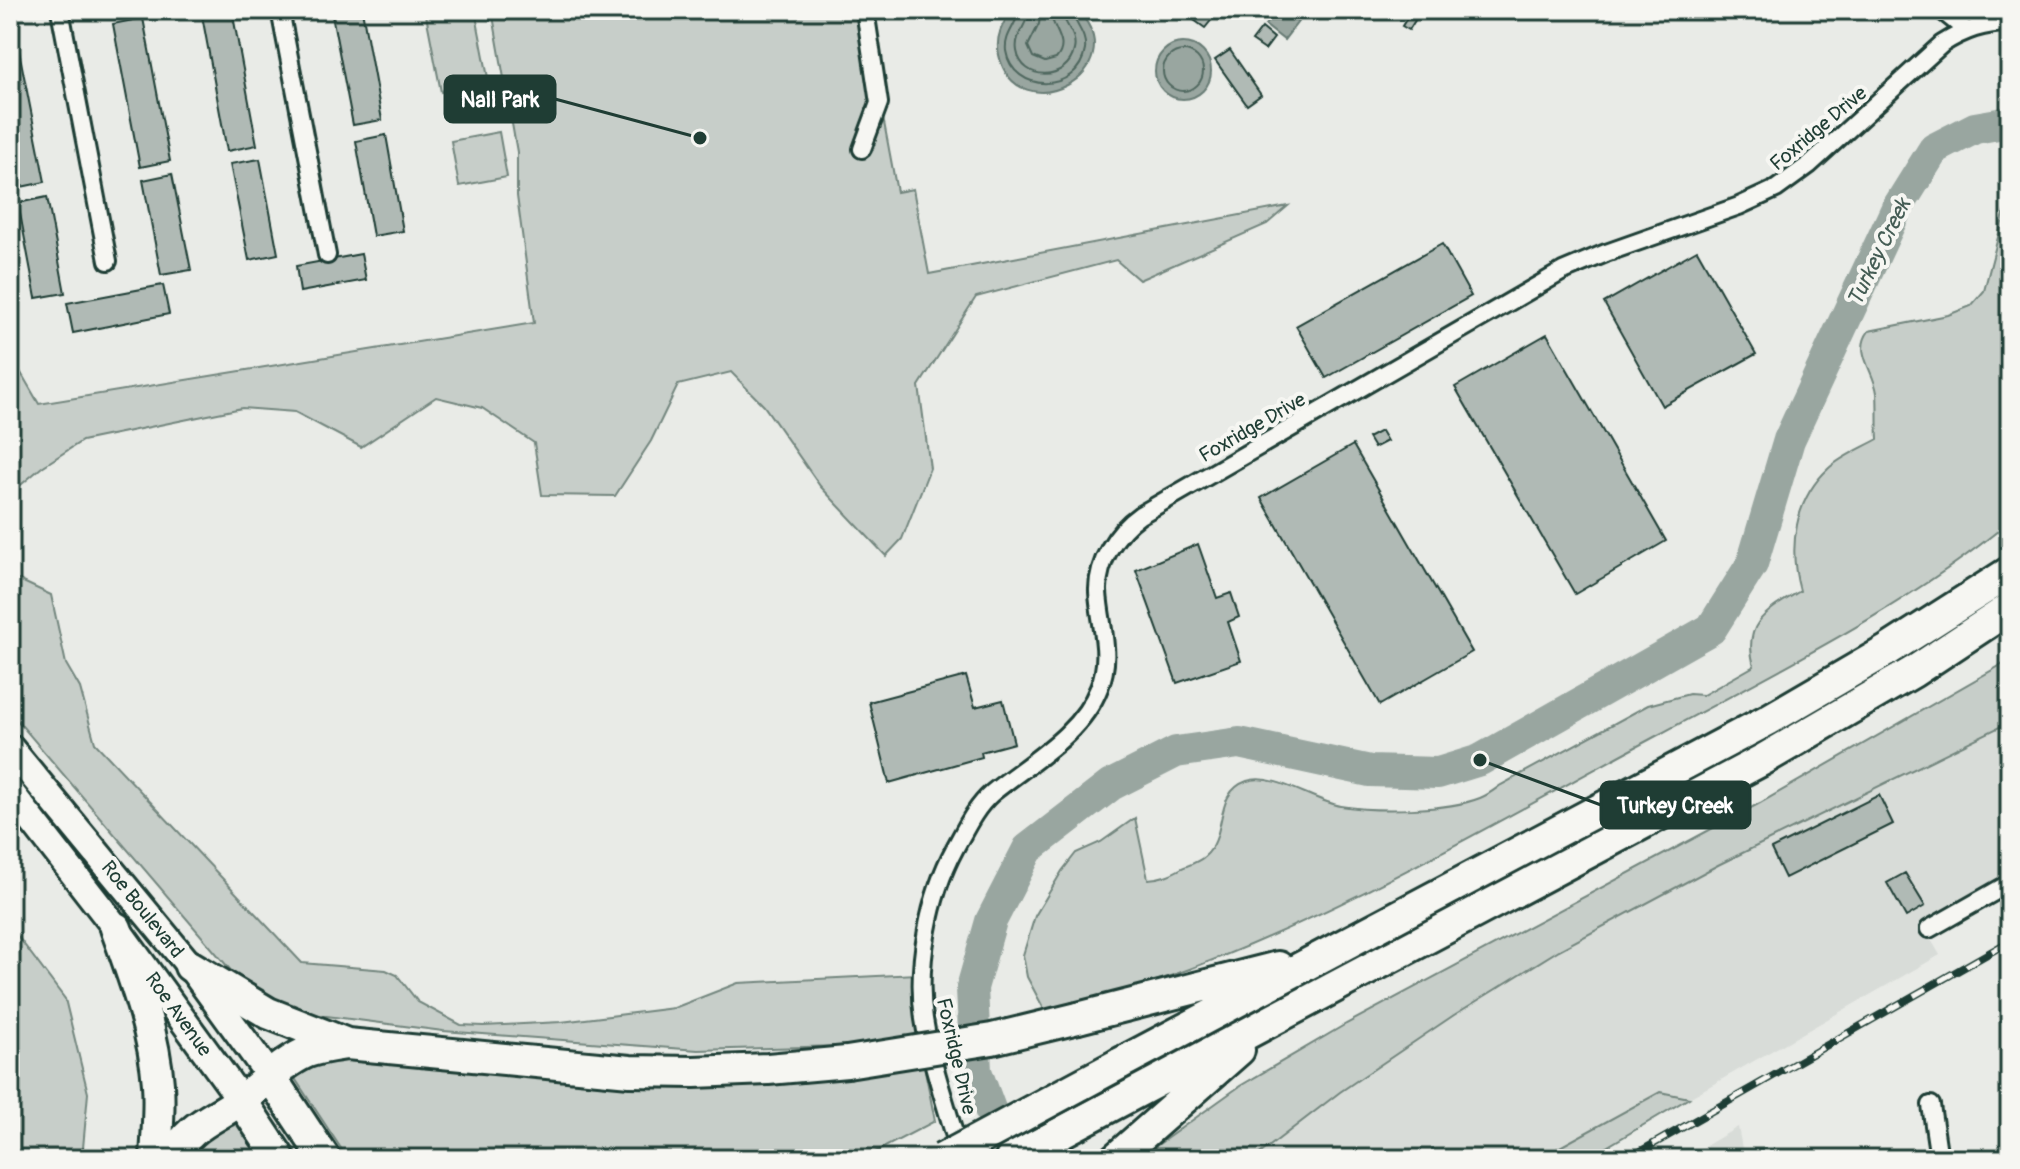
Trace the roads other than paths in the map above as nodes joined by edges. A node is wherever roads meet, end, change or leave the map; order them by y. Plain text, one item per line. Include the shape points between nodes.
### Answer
1 (60, 10) edge
2 (280, 10) edge
3 (865, 10) edge
4 (1941, 10) edge
5 (2010, 23) edge
6 (1966, 30) junction
7 (862, 149) dead end
8 (327, 255) dead end
9 (108, 261) dead end
10 (2010, 572) edge
11 (2010, 608) edge
12 (2010, 630) edge
13 (1913, 672) junction
14 (10, 748) edge
15 (10, 792) edge
16 (2010, 883) edge
17 (116, 928) junction
18 (1929, 929) dead end
19 (1322, 956) junction
20 (190, 966) junction
21 (1280, 1015) junction
22 (347, 1044) junction
23 (270, 1076) junction
24 (241, 1100) junction
25 (1931, 1105) dead end
26 (1126, 1149) edge
27 (156, 1159) edge
28 (171, 1159) edge
29 (280, 1159) edge
30 (325, 1159) edge
31 (942, 1159) edge
32 (961, 1159) edge
33 (1011, 1159) edge
34 (1939, 1159) edge

1 - 9 street
2 - 8 street
3 - 7 street via 879,103
4 - 6 street
5 - 6 street, Foxridge Drive
6 - 32 street, Foxridge Drive via 1934,50 1783,185 1563,271 1140,515 1117,536 1099,582 1107,657 1092,704 1071,730 981,803 936,890 922,1006
10 - 19 highway via 1768,720
11 - 13 highway
12 - 13 highway
13 - 21 highway via 1751,766
14 - 20 main road, Roe Boulevard
15 - 17 main road, Roe Boulevard
16 - 18 street
17 - 24 main road, Roe Avenue
17 - 27 highway via 154,1052
19 - 22 highway, bridge via 992,1039 847,1062 630,1071
19 - 31 highway, bridge
20 - 22 highway via 268,1013
20 - 23 main road, Roe Boulevard
21 - 26 highway
21 - 33 highway
22 - 23 highway via 304,1054
23 - 24 highway
23 - 30 highway
24 - 28 highway via 202,1122
24 - 29 highway
25 - 34 street

